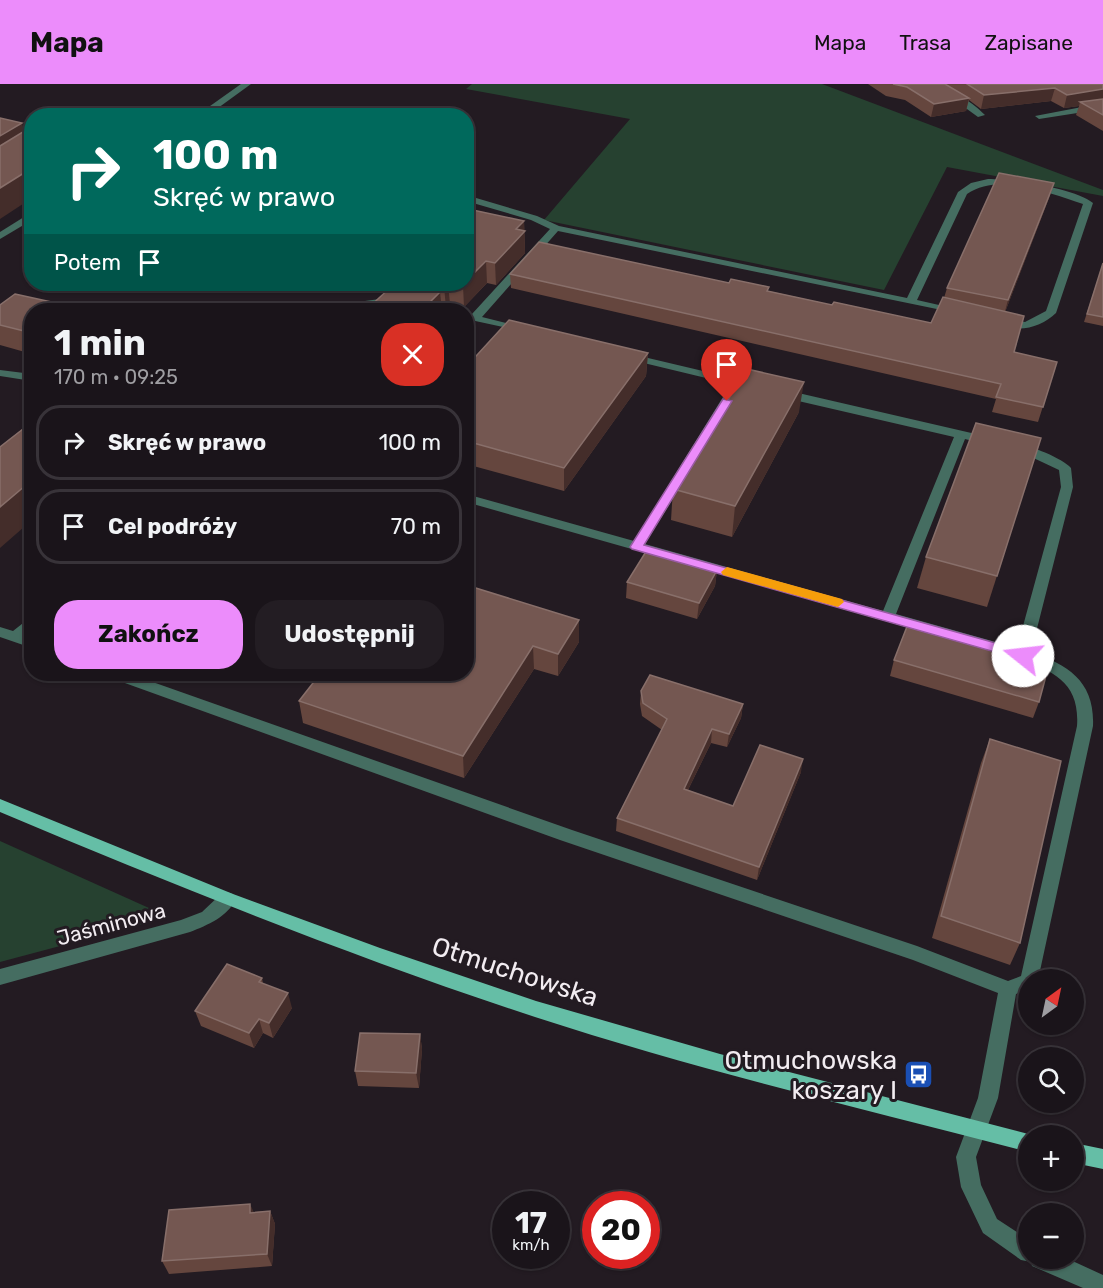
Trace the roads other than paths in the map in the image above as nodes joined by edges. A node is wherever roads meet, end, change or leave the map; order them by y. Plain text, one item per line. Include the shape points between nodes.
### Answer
1 (247, 84) edge
2 (928, 84) edge
3 (1103, 106) edge
4 (212, 108) edge
5 (981, 115) dead end
6 (1039, 116) dead end
7 (474, 200) edge
8 (24, 220) edge
9 (556, 228) junction
10 (0, 236) edge
11 (910, 302) junction
12 (373, 303) edge
13 (407, 303) edge
14 (474, 314) edge
15 (968, 314) edge
16 (474, 318) edge
17 (991, 319) edge
18 (532, 332) edge
19 (612, 352) edge
20 (0, 372) edge
21 (24, 376) edge
22 (738, 383) junction
23 (962, 435) junction
24 (474, 500) edge
25 (636, 547) junction
26 (888, 616) junction
27 (24, 629) edge
28 (0, 632) edge
29 (15, 638) junction
30 (24, 641) edge
31 (1023, 656) junction
32 (136, 681) edge
33 (0, 805) edge
34 (226, 899) junction
35 (1032, 969) edge
36 (0, 977) edge
37 (1018, 985) edge
38 (1008, 989) junction
39 (976, 1130) junction
40 (1018, 1140) edge
41 (1084, 1155) edge
42 (1103, 1160) edge
43 (1018, 1245) edge
44 (1065, 1269) edge
45 (1103, 1286) edge

1 - 4 street
2 - 5 street
3 - 6 street
7 - 9 street
8 - 10 street
9 - 11 street
9 - 14 street
11 - 15 street
11 - 17 street via 963,192 971,184 1002,182 1088,202 1051,314 1026,326
12 - 13 street
16 - 18 street via 506,331
19 - 22 street
20 - 21 street
22 - 23 street
22 - 25 street
23 - 26 street
23 - 31 street via 1032,452 1065,468 1067,487
24 - 25 street
25 - 26 street
26 - 31 street
27 - 29 street
28 - 29 street
29 - 30 street
31 - 35 street via 1043,662 1068,678 1082,695 1086,716
32 - 38 street
33 - 34 main road, Otmuchowska
34 - 36 street, Jaśminowa via 208,916 184,927
34 - 39 main road, Otmuchowska via 378,955 622,1036
37 - 38 street
38 - 39 street via 988,1098
39 - 40 main road, Otmuchowska
39 - 43 street via 966,1157 971,1187 990,1226
41 - 42 main road
44 - 45 street

